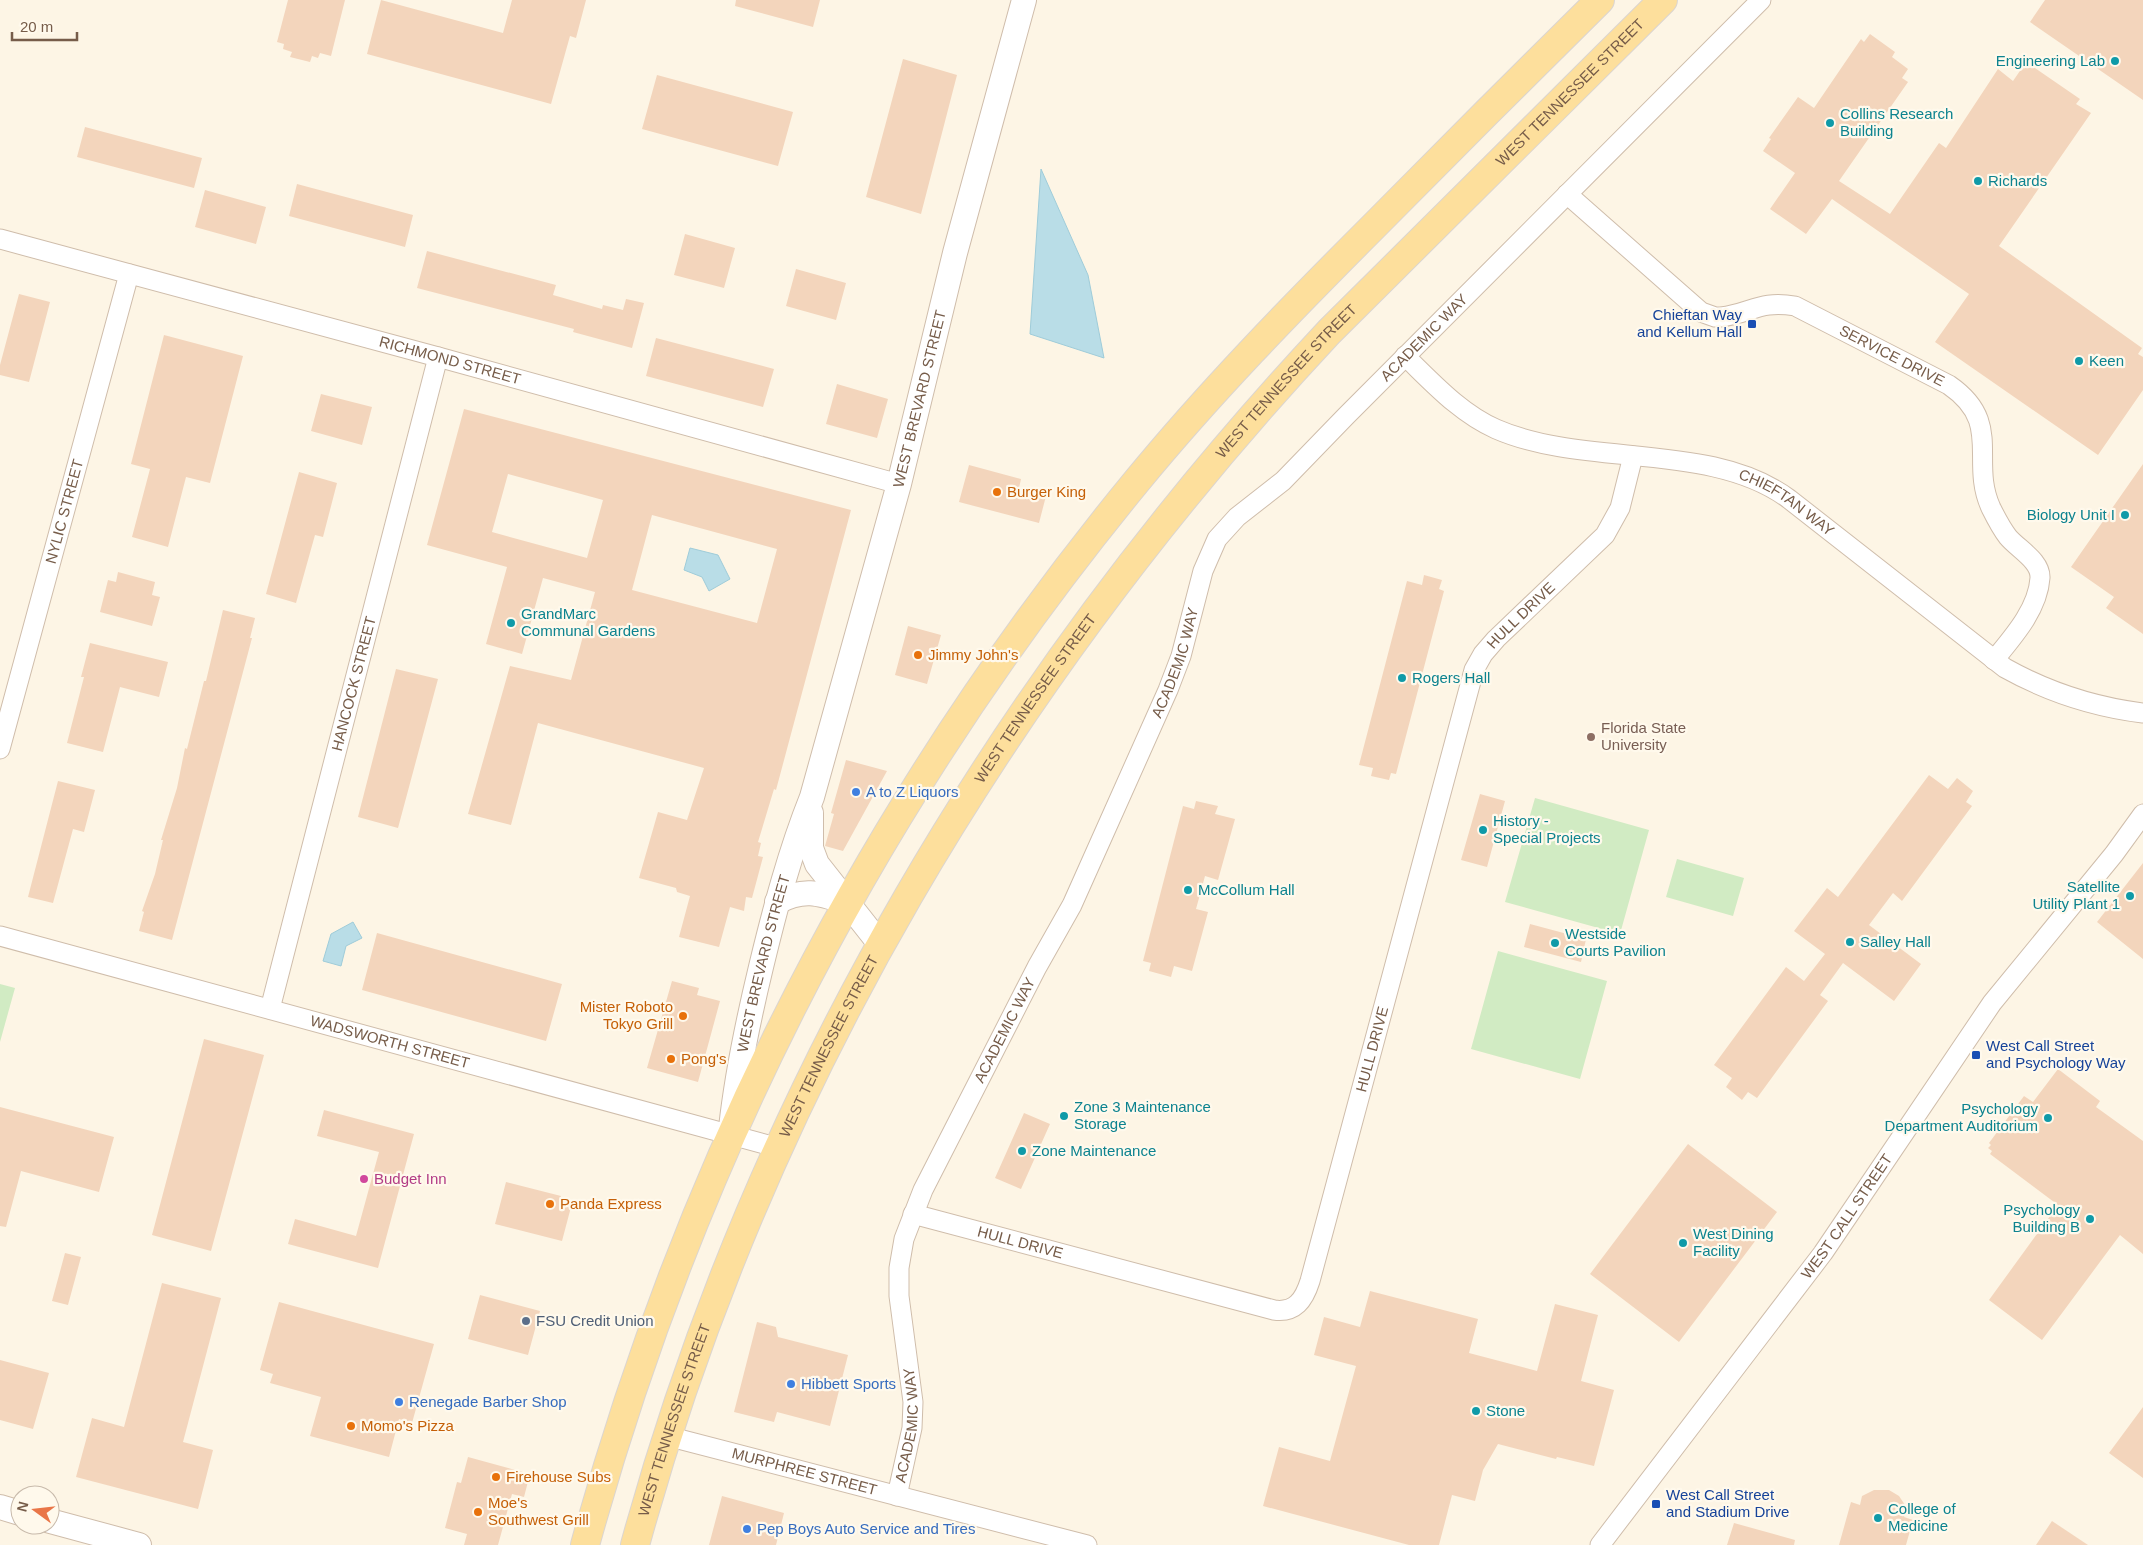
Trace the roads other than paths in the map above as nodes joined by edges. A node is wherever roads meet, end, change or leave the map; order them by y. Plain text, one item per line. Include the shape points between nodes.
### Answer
1 (1024, 0) edge
2 (1600, 0) edge
3 (1663, 0) edge
4 (1761, 0) edge
5 (1567, 194) junction
6 (0, 239) edge
7 (129, 274) junction
8 (1406, 356) junction
9 (438, 357) junction
10 (1633, 456) junction
11 (899, 484) junction
12 (1994, 660) junction
13 (2143, 713) edge
14 (0, 749) edge
15 (812, 797) junction
16 (2143, 814) edge
17 (777, 902) junction
18 (846, 902) junction
19 (0, 936) edge
20 (880, 944) junction
21 (270, 1009) junction
22 (731, 1134) junction
23 (780, 1148) junction
24 (913, 1214) junction
25 (667, 1436) junction
26 (897, 1496) junction
27 (60, 1524) edge
28 (138, 1545) edge
29 (585, 1545) edge
30 (635, 1545) edge
31 (1087, 1545) edge
32 (1600, 1545) edge

1 - 11 street, WEST BREVARD STREET via 955,253
2 - 18 main road via 1282,318 1136,482 1039,604 995,666 929,765
3 - 20 main road, WEST TENNESSEE STREET via 1330,332 1216,460 1104,600 1043,685 974,787
4 - 5 street, ACADEMIC WAY
5 - 8 street, ACADEMIC WAY
5 - 12 street, SERVICE DRIVE via 1701,312 1721,317 1766,304 1795,306 1949,385 1969,401 1978,415 1981,428 1988,502 2003,530 2035,564 2040,575 2036,596 2025,619
6 - 7 street, RICHMOND STREET
7 - 9 street, RICHMOND STREET
7 - 14 street, NYLIC STREET
8 - 10 street, CHIEFTAN WAY via 1462,409 1497,430 1543,444
8 - 24 street, ACADEMIC WAY via 1283,481 1231,522 1213,546 1173,679 1072,905 1013,1013
9 - 11 street, RICHMOND STREET
9 - 21 street, HANCOCK STREET
10 - 12 street, CHIEFTAN WAY via 1709,466 1746,476 1776,490
10 - 24 street, HULL DRIVE via 1623,499 1605,535 1496,638 1474,670 1310,1281 1301,1301 1288,1310 1274,1310
11 - 15 street, WEST BREVARD STREET
12 - 13 street, CHIEFTAN WAY via 2020,676 2072,698
15 - 17 street, WEST BREVARD STREET via 793,846
15 - 18 street, WEST BREVARD STREET via 811,848 817,864
16 - 32 street, WEST CALL STREET via 1992,1003 1823,1253
17 - 18 street via 806,892
17 - 22 street, WEST BREVARD STREET via 741,1052
18 - 20 street, WEST BREVARD STREET
18 - 22 main road via 788,1012
19 - 21 street, WADSWORTH STREET
20 - 23 main road, WEST TENNESSEE STREET via 801,1099
21 - 22 street, WADSWORTH STREET
22 - 23 street, WADSWORTH STREET
22 - 29 main road via 650,1335
23 - 25 main road, WEST TENNESSEE STREET via 726,1274
24 - 26 street, ACADEMIC WAY via 904,1239 899,1296 913,1402 908,1447
25 - 26 street, MURPHREE STREET
25 - 30 main road, WEST TENNESSEE STREET
26 - 31 street, MURPHREE STREET
27 - 28 street

